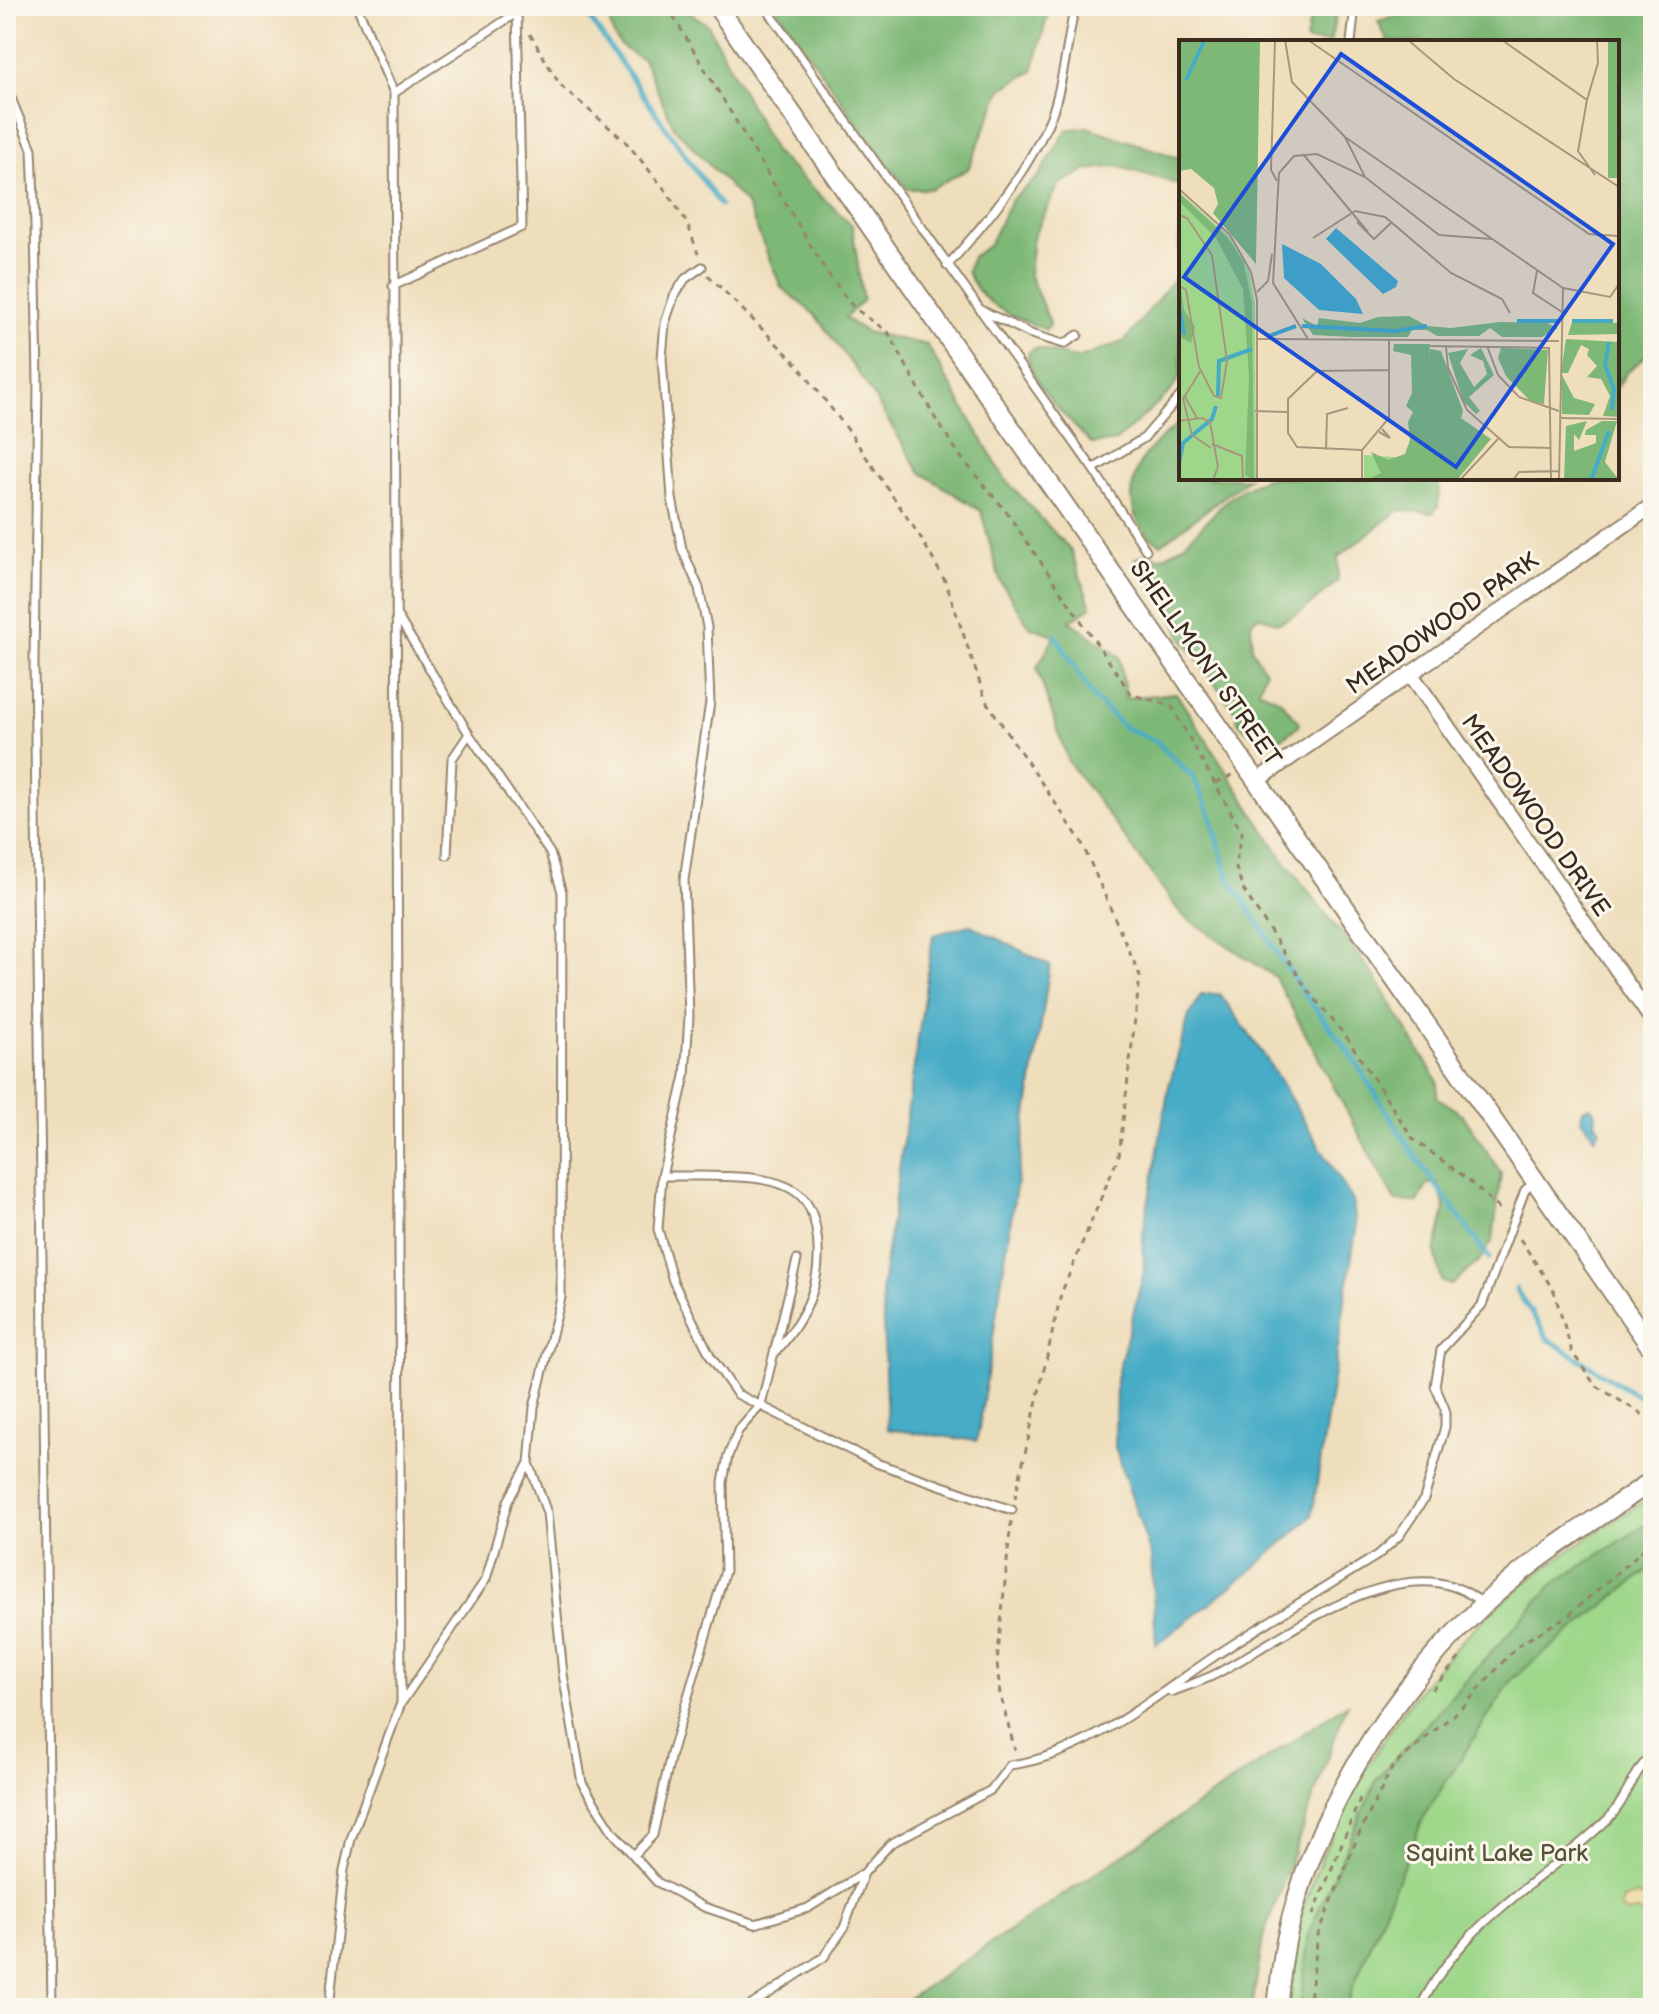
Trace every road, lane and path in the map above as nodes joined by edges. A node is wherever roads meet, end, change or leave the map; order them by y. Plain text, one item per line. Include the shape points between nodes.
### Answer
1 (357, 6) edge
2 (527, 6) edge
3 (667, 6) edge
4 (717, 6) edge
5 (765, 6) edge
6 (1075, 6) edge
7 (1355, 6) edge
8 (517, 12) junction
9 (1351, 40) edge
10 (6, 86) edge
11 (394, 93) junction
12 (947, 266) junction
13 (702, 267) junction
14 (393, 286) junction
15 (979, 309) junction
16 (1078, 335) dead end
17 (1179, 397) edge
18 (1093, 469) junction
19 (1653, 505) edge
20 (1146, 550) dead end
21 (398, 617) junction
22 (1410, 673) junction
23 (469, 734) junction
24 (1241, 772) dead end
25 (1258, 780) junction
26 (1216, 783) junction
27 (447, 855) dead end
28 (1653, 1021) edge
29 (662, 1176) junction
30 (1536, 1181) junction
31 (1506, 1216) dead end
32 (1520, 1239) dead end
33 (797, 1260) dead end
34 (1653, 1350) edge
35 (774, 1355) junction
36 (761, 1405) junction
37 (1653, 1421) edge
38 (529, 1463) junction
39 (1653, 1480) edge
40 (1012, 1510) junction
41 (1653, 1541) edge
42 (1478, 1610) junction
43 (1466, 1650) dead end
44 (1430, 1692) dead end
45 (1161, 1696) junction
46 (401, 1703) junction
47 (1653, 1754) edge
48 (1010, 1765) junction
49 (1364, 1790) dead end
50 (634, 1855) junction
51 (864, 1873) junction
52 (1308, 1927) dead end
53 (52, 2008) edge
54 (329, 2008) edge
55 (747, 2008) edge
56 (1277, 2008) edge
57 (1309, 2008) edge
58 (1420, 2008) edge

1 - 11 lane
2 - 8 lane
3 - 26 path via 826,271 854,308 888,332 942,428 1005,510 1108,664 1132,695 1171,705
4 - 25 street, SHELLMONT STREET
5 - 12 lane
6 - 12 lane via 1052,113 1029,158
7 - 9 lane
8 - 11 lane
8 - 13 path via 560,85 625,141 667,192 688,225
8 - 14 lane via 522,227
10 - 53 lane via 32,149 35,226 34,661
11 - 14 lane
12 - 15 lane
13 - 29 lane via 674,296 662,358 672,498 707,627 710,702 684,880 689,1017 685,1076
13 - 40 path via 796,363 921,538 946,583 986,701 1081,841 1140,976 1119,1155 1061,1294
14 - 21 lane
15 - 16 lane via 1064,344
15 - 18 lane
17 - 18 lane via 1144,438
18 - 20 lane
19 - 22 street, MEADOWOOD PARK
21 - 23 lane
21 - 46 lane
22 - 25 street, MEADOWOOD PARK
22 - 28 street, MEADOWOOD DRIVE
23 - 27 lane via 452,759
23 - 38 lane via 550,853 562,892 561,1298 534,1407
24 - 26 path
25 - 30 street, SHELLMONT STREET
26 - 31 path via 1242,832 1235,865 1243,889 1307,989 1347,1038 1413,1139
29 - 35 lane via 769,1180 796,1191 808,1206 820,1248 818,1275 812,1300
29 - 36 lane via 658,1229 673,1281 711,1357 737,1394
30 - 34 street, SHELLMONT STREET
30 - 45 lane via 1525,1190 1482,1305 1441,1350 1435,1386 1445,1409 1445,1427 1434,1473 1413,1517 1378,1555
32 - 37 path via 1554,1291 1572,1352 1595,1385
33 - 35 lane
35 - 36 lane
36 - 40 lane via 876,1463
36 - 50 lane via 738,1431 728,1456 723,1482 725,1571 653,1835
38 - 46 lane via 508,1501 486,1579
38 - 50 lane via 547,1513 563,1674 582,1783
39 - 42 street via 1520,1573
40 - 48 path via 997,1663 1015,1748
41 - 57 path via 1569,1615 1517,1646 1466,1704 1393,1766 1318,1935
42 - 45 lane via 1465,1592 1439,1584 1388,1585 1350,1599 1213,1675
42 - 56 street via 1397,1701 1362,1754 1308,1870 1287,1935
43 - 44 path
45 - 48 lane via 1068,1749
46 - 54 lane via 351,1839
47 - 58 lane via 1612,1815 1451,1954
48 - 51 lane via 991,1790 890,1844
49 - 52 path
50 - 51 lane via 674,1893 755,1924 808,1908
51 - 55 lane via 844,1928 824,1957

